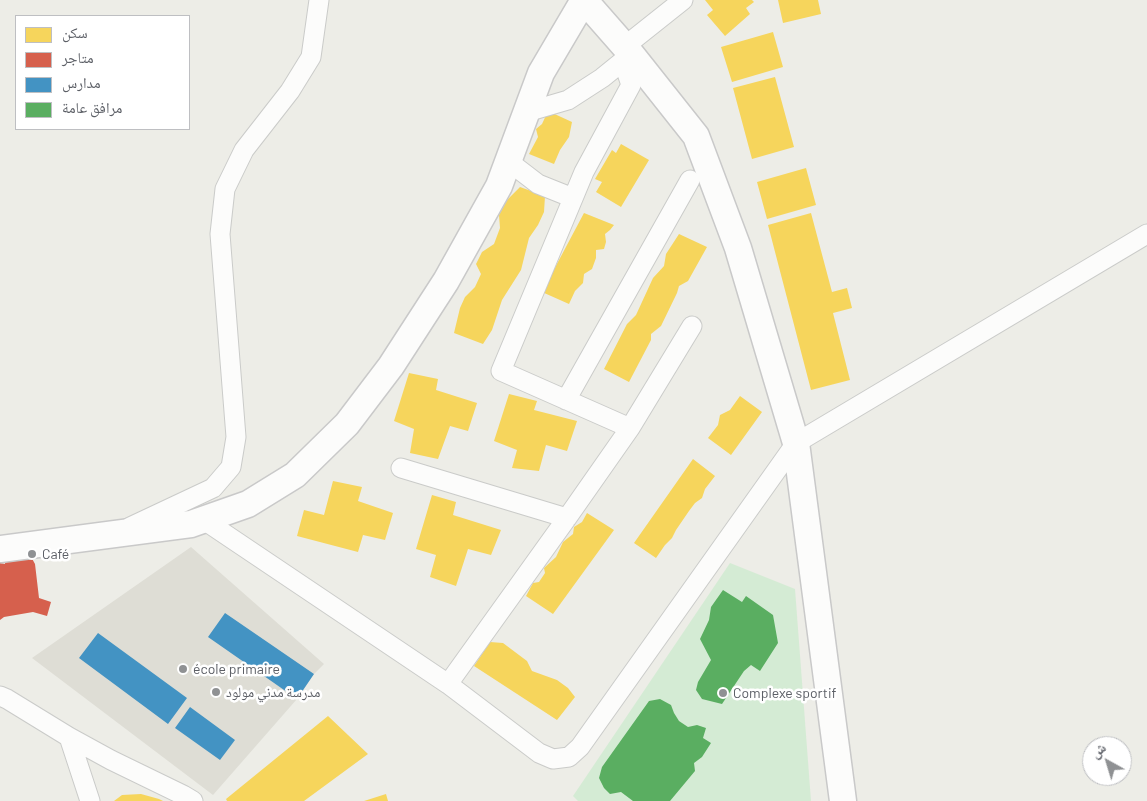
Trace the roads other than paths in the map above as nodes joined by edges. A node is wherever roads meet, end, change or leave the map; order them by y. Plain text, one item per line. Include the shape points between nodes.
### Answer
1 (319, 0) edge
2 (584, 0) edge
3 (683, 0) edge
4 (625, 55) junction
5 (526, 112) junction
6 (508, 161) junction
7 (690, 180) dead end
8 (573, 198) junction
9 (1147, 234) edge
10 (692, 326) dead end
11 (566, 400) junction
12 (630, 428) junction
13 (796, 443) junction
14 (401, 468) dead end
15 (567, 518) junction
16 (204, 520) junction
17 (113, 534) junction
18 (0, 549) edge
19 (448, 684) junction
20 (0, 696) edge
21 (69, 737) junction
22 (90, 801) edge
23 (193, 801) edge
24 (844, 801) edge

1 - 17 street via 311,57 290,91 244,150 225,189 220,234 236,437 231,467 213,488
2 - 4 main road
2 - 5 main road via 541,73
3 - 4 street via 634,40
4 - 5 street via 602,78 568,100
4 - 8 street via 631,85
4 - 13 main road via 696,136 738,248
5 - 6 main road
6 - 8 street via 538,184
6 - 16 main road via 498,186 446,281 391,366 347,424 295,475 248,504
7 - 11 street
8 - 11 street via 501,371
9 - 13 street
10 - 12 street
11 - 12 street
12 - 15 street
13 - 19 street via 580,747 569,757 553,759 539,753
13 - 24 main road
14 - 15 street
15 - 19 street
16 - 17 main road
16 - 19 street
17 - 18 main road
20 - 21 street
21 - 22 street
21 - 23 street

